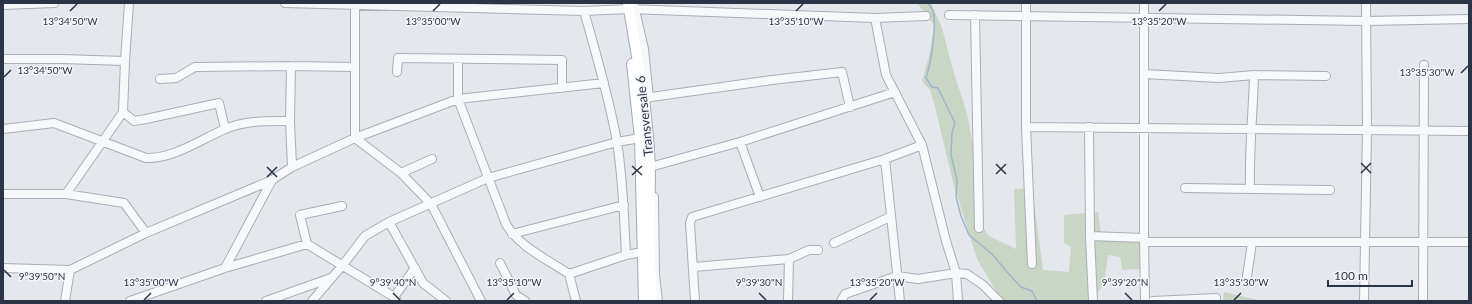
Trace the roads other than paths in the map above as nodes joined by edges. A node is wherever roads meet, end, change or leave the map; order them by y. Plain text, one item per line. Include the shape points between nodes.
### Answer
1 (54, 3) edge
2 (129, 3) edge
3 (285, 3) edge
4 (1026, 3) edge
5 (1144, 3) edge
6 (1366, 3) edge
7 (355, 4) edge
8 (3, 5) edge
9 (474, 5) edge
10 (554, 6) edge
11 (628, 6) edge
12 (684, 7) edge
13 (584, 11) junction
14 (949, 15) dead end
15 (976, 15) junction
16 (926, 16) dead end
17 (1026, 16) junction
18 (875, 18) junction
19 (1144, 18) junction
20 (1469, 19) edge
21 (1366, 21) junction
22 (3, 59) edge
23 (458, 59) junction
24 (125, 61) junction
25 (1424, 65) dead end
26 (291, 66) junction
27 (355, 67) junction
28 (397, 72) dead end
29 (1144, 74) junction
30 (1254, 75) junction
31 (1326, 76) dead end
32 (160, 79) dead end
33 (604, 83) junction
34 (562, 88) junction
35 (895, 92) junction
36 (646, 98) junction
37 (458, 99) junction
38 (850, 107) junction
39 (123, 112) junction
40 (290, 121) junction
41 (1026, 127) junction
42 (1089, 127) junction
43 (1144, 128) junction
44 (3, 129) edge
45 (225, 129) junction
46 (1252, 129) junction
47 (1367, 130) junction
48 (1424, 131) junction
49 (1469, 131) edge
50 (355, 138) junction
51 (640, 138) junction
52 (102, 141) junction
53 (617, 142) junction
54 (740, 142) junction
55 (922, 145) junction
56 (432, 159) dead end
57 (885, 159) junction
58 (292, 167) junction
59 (652, 167) junction
60 (401, 173) junction
61 (488, 178) junction
62 (272, 180) junction
63 (1186, 188) dead end
64 (1250, 188) junction
65 (1330, 190) dead end
66 (3, 194) edge
67 (66, 194) junction
68 (760, 197) junction
69 (431, 204) junction
70 (624, 205) junction
71 (342, 206) dead end
72 (890, 217) junction
73 (389, 222) junction
74 (980, 228) dead end
75 (146, 233) junction
76 (512, 234) junction
77 (1090, 236) junction
78 (1144, 240) junction
79 (1365, 241) junction
80 (1423, 242) junction
81 (1469, 242) edge
82 (834, 243) dead end
83 (1252, 243) junction
84 (307, 244) junction
85 (649, 248) junction
86 (818, 250) dead end
87 (626, 255) junction
88 (789, 259) junction
89 (500, 263) dead end
90 (1032, 264) dead end
91 (342, 266) junction
92 (694, 267) junction
93 (3, 268) edge
94 (225, 268) junction
95 (415, 268) junction
96 (70, 270) junction
97 (569, 274) junction
98 (956, 274) junction
99 (898, 276) junction
100 (1247, 276) dead end
101 (332, 277) junction
102 (1216, 298) dead end
103 (395, 299) edge
104 (314, 300) edge
105 (65, 301) edge
106 (130, 301) edge
107 (266, 301) edge
108 (446, 301) edge
109 (481, 301) edge
110 (526, 301) edge
111 (576, 301) edge
112 (644, 301) edge
113 (652, 301) edge
114 (658, 301) edge
115 (695, 301) edge
116 (788, 301) edge
117 (841, 301) edge
118 (900, 301) edge
119 (958, 301) edge
120 (999, 301) edge
121 (1093, 301) edge
122 (1145, 301) edge
123 (1153, 301) edge
124 (1364, 301) edge
125 (1423, 301) edge

1 - 8 street
2 - 24 street
3 - 7 street
4 - 17 street
5 - 19 street
6 - 21 street
7 - 9 street
7 - 27 street
9 - 10 street
10 - 13 street
11 - 12 street
11 - 13 street
11 - 36 main road, Transversale 6
11 - 51 main road, Transversale 6
12 - 18 street
13 - 33 street
14 - 15 street
15 - 17 street
15 - 74 street
16 - 18 street
17 - 19 street
17 - 41 street
18 - 35 street via 886,75
19 - 21 street
19 - 29 street
20 - 21 street
21 - 47 street
22 - 24 street
23 - 28 street via 398,58
23 - 34 street via 562,60
23 - 37 street
24 - 39 street
25 - 48 street
26 - 27 street
26 - 32 street via 195,67 176,78
26 - 40 street
27 - 50 street
29 - 30 street via 1220,78
29 - 43 street
30 - 31 street
30 - 46 street
33 - 34 street
33 - 53 street
34 - 37 street
35 - 38 street
35 - 55 street
36 - 38 street via 842,72
36 - 59 main road, Transversale 6
37 - 50 street
37 - 61 street
38 - 54 street
39 - 45 street via 134,121 219,102
39 - 52 street
40 - 45 street via 257,121
40 - 58 street
41 - 42 street
41 - 90 street
42 - 43 street
42 - 77 street
43 - 46 street
43 - 78 street
44 - 52 street via 54,123
45 - 52 street via 192,146 156,159 146,158
46 - 47 street
46 - 64 street
47 - 48 street
47 - 79 street
48 - 49 street
48 - 80 street
50 - 58 street
50 - 60 street
51 - 53 street
51 - 85 main road, Transversale 6
52 - 67 street
53 - 61 street
53 - 70 street
54 - 59 street
54 - 68 street
55 - 57 street
55 - 98 street
56 - 60 street
57 - 68 street
57 - 72 street
58 - 62 street
59 - 85 main road, Transversale 6
60 - 69 street
61 - 69 street
61 - 76 street
62 - 75 street
62 - 94 street
63 - 64 street
64 - 65 street
66 - 67 street
67 - 75 street via 124,203
68 - 92 street via 692,217 690,224
69 - 73 street
69 - 109 street
70 - 76 street
70 - 87 street
71 - 84 street via 300,215
72 - 82 street
72 - 99 street
73 - 91 street via 365,236
73 - 95 street
75 - 96 street
76 - 97 street via 521,243
77 - 78 street
77 - 121 street
78 - 83 street
78 - 122 street
79 - 80 street
79 - 83 street
79 - 124 street
80 - 81 street
80 - 125 street
83 - 100 street
84 - 91 street
84 - 94 street
85 - 87 street
85 - 112 main road, Transversale 6
85 - 113 main road, Transversale 6
85 - 114 street
86 - 88 street via 810,250
87 - 97 street
88 - 92 street
88 - 116 street
89 - 110 street via 516,294
91 - 101 street
91 - 103 street
92 - 115 street
93 - 96 street
94 - 106 street
95 - 103 street
95 - 108 street via 423,283
96 - 105 street
97 - 111 street
98 - 99 street via 918,279
98 - 119 street
98 - 120 street via 967,274
99 - 117 street via 845,294
99 - 118 street
101 - 104 street
101 - 107 street
102 - 123 street

